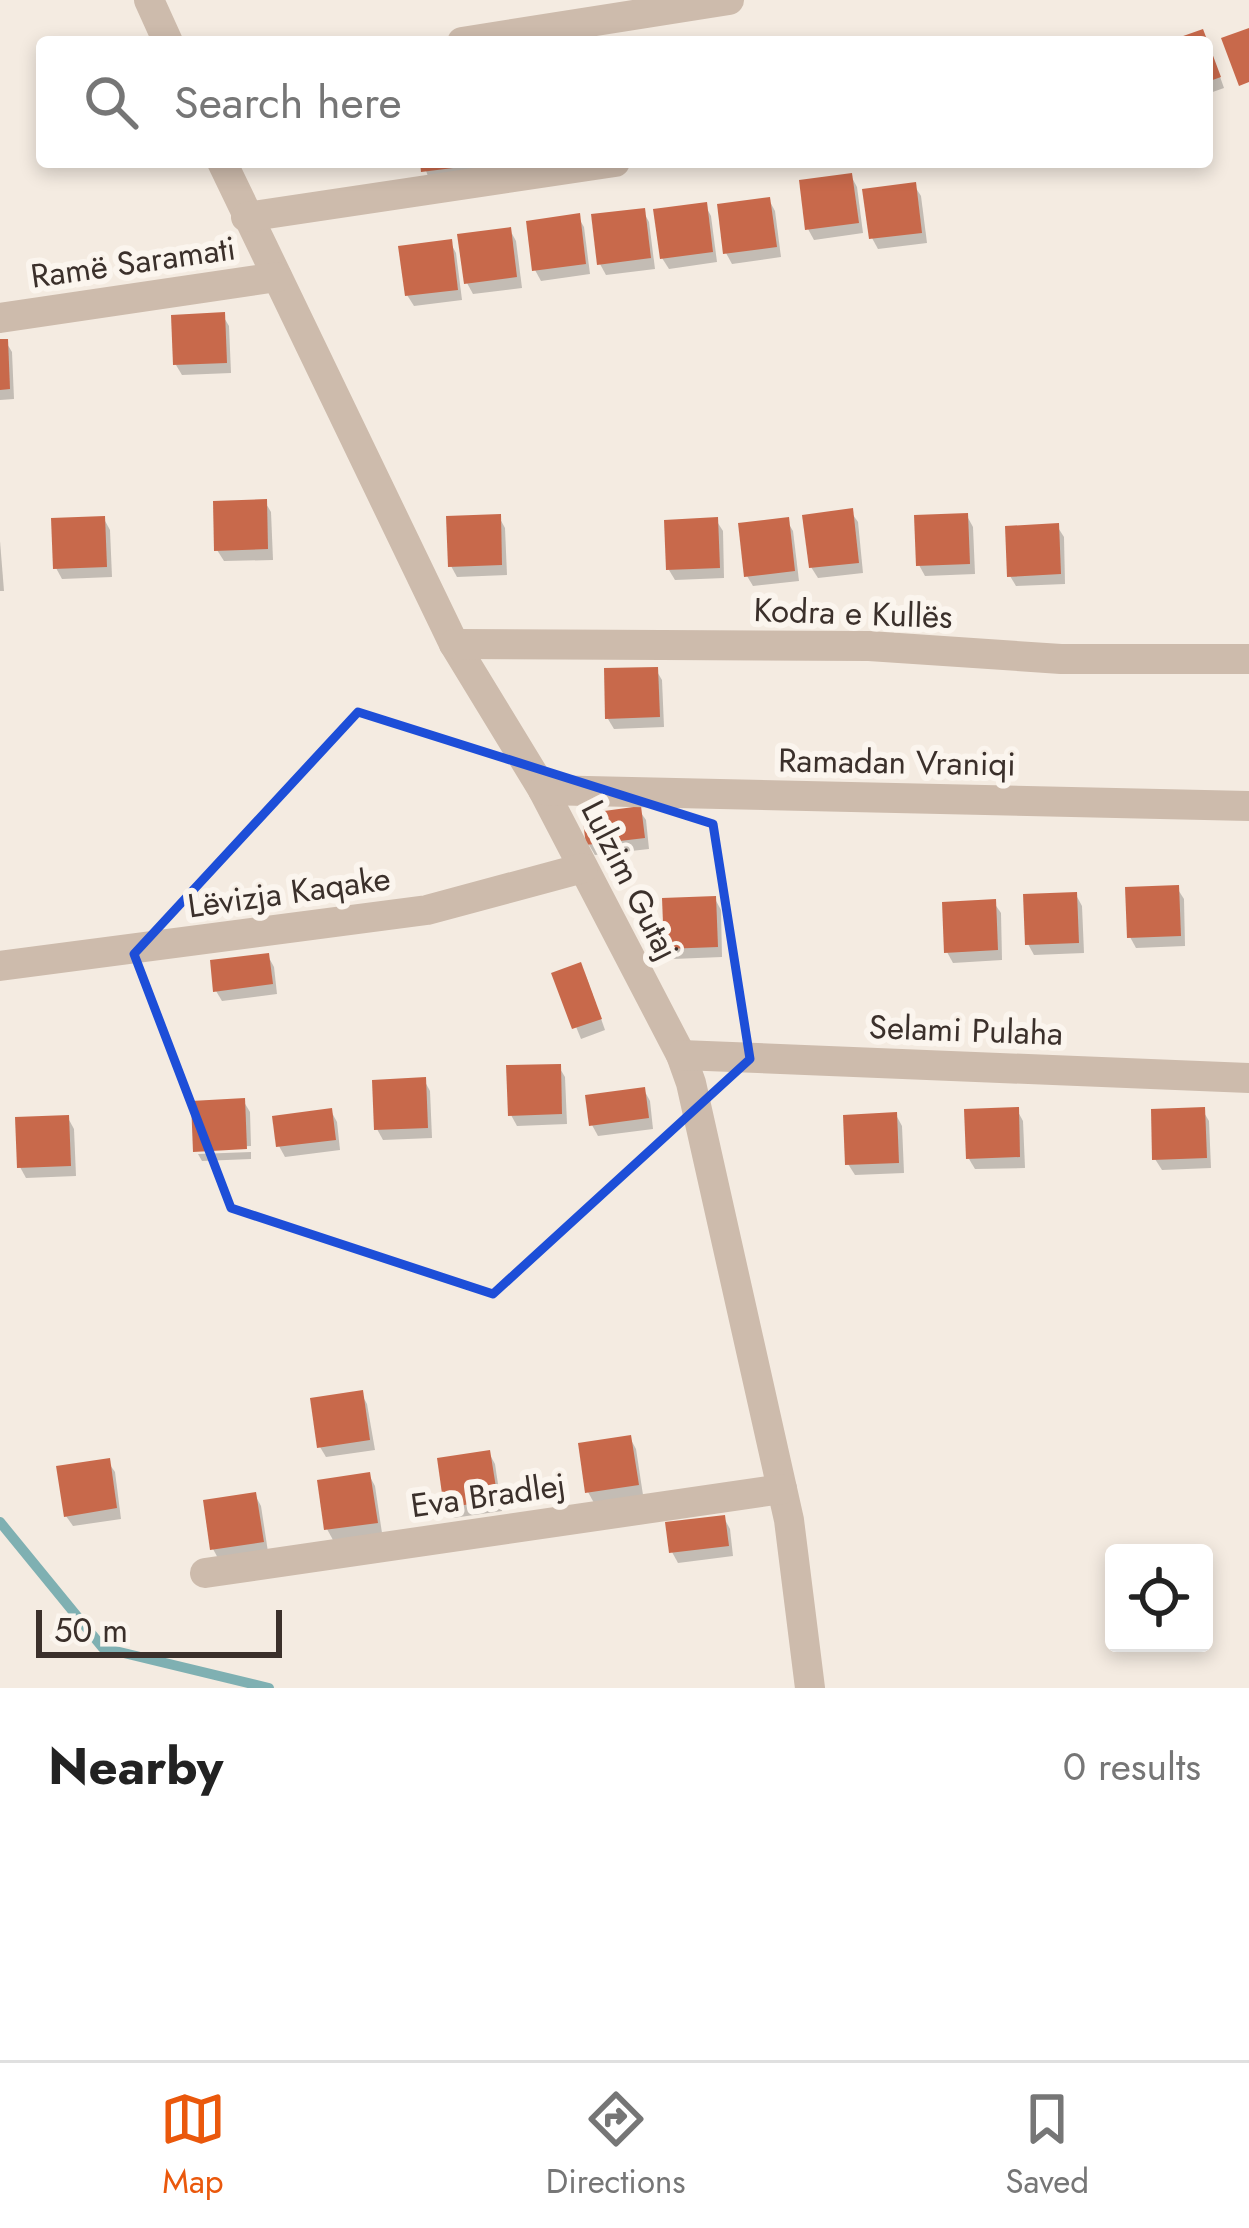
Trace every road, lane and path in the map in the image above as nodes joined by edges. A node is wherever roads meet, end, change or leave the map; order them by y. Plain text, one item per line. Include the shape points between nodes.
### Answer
1 (149, 0) edge
2 (729, 0) edge
3 (166, 36) edge
4 (500, 36) edge
5 (225, 168) edge
6 (575, 168) edge
7 (246, 217) junction
8 (277, 277) junction
9 (0, 318) edge
10 (454, 644) junction
11 (1249, 659) edge
12 (543, 790) junction
13 (1249, 806) edge
14 (584, 868) junction
15 (0, 965) edge
16 (681, 1055) junction
17 (1249, 1078) edge
18 (782, 1489) junction
19 (205, 1573) dead end
20 (810, 1688) edge

1 - 3 street
2 - 4 street
5 - 7 street, Lulzim Gutaj
6 - 7 street
7 - 8 street, Lulzim Gutaj
8 - 9 street, Ramë Saramati
8 - 10 street, Lulzim Gutaj
10 - 11 street, Kodra e Kullës
10 - 12 street, Lulzim Gutaj
12 - 13 street, Ramadan Vraniqi
12 - 14 street, Lulzim Gutaj
14 - 15 street, Lëvizja Kaqake via 427,910
14 - 16 street, Lulzim Gutaj
16 - 17 street, Selami Pulaha
16 - 18 street, Lulzim Gutaj
18 - 19 street, Eva Bradlej
18 - 20 street, Lulzim Gutaj

